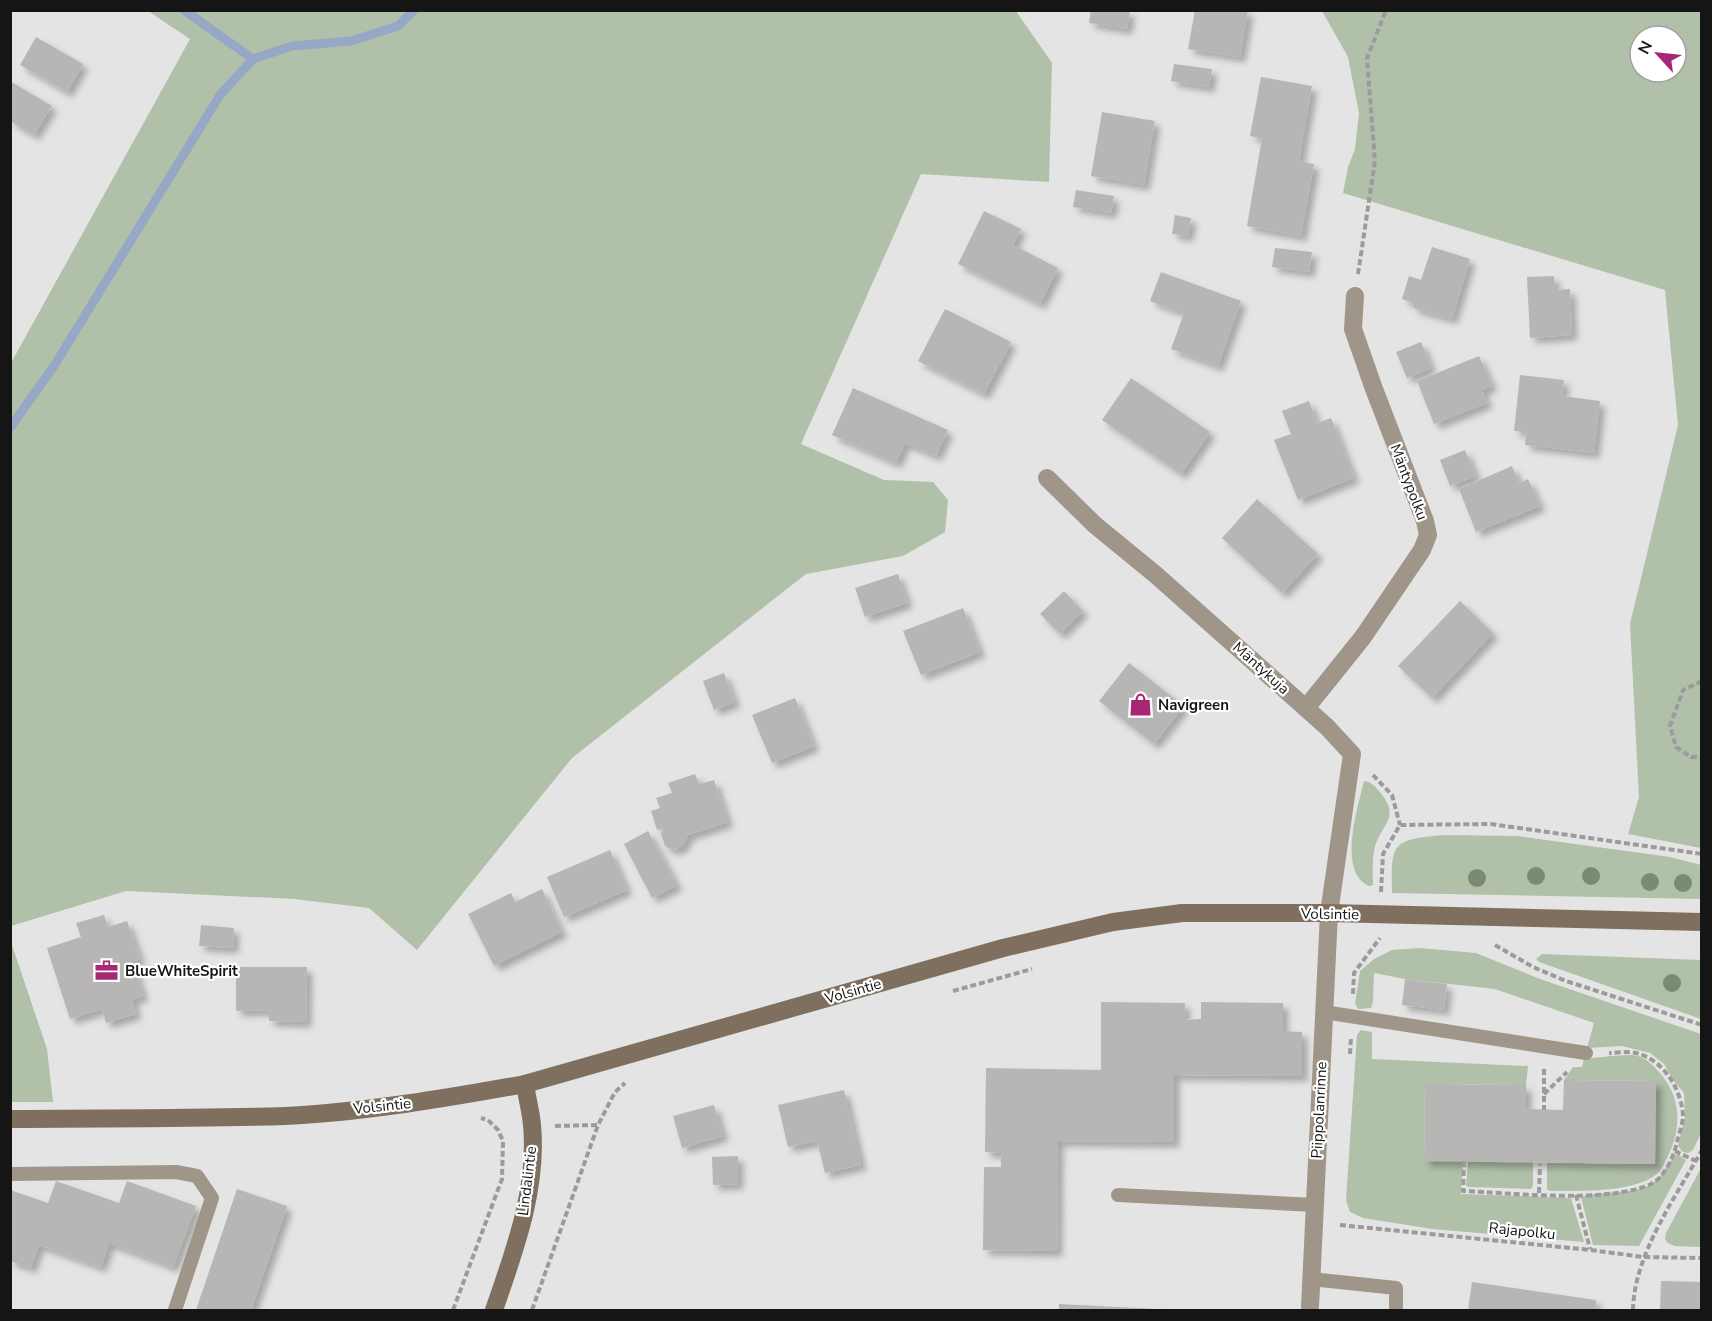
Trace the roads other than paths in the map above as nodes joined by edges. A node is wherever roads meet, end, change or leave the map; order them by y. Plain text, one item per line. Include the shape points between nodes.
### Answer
1 (1355, 296) road end
2 (1047, 478) dead end
3 (1306, 708) junction
4 (1329, 913) junction
5 (1701, 922) edge
6 (1324, 1012) junction
7 (1586, 1053) road end
8 (525, 1084) junction
9 (10, 1119) edge
10 (10, 1174) edge
11 (1118, 1195) dead end
12 (1315, 1205) junction
13 (1311, 1279) junction
14 (1308, 1309) edge
15 (175, 1311) edge
16 (494, 1311) edge
17 (1396, 1311) edge

1 - 3 street, Mäntypolku via 1353,329 1428,535 1422,550 1363,637
2 - 3 street, Mäntykuja via 1095,525
3 - 4 street, Mäntykuja via 1352,754
4 - 5 street, Volsintie
4 - 6 street, Piippolanrinne
4 - 8 street, Volsintie via 1182,913 1113,922 992,951
6 - 7 lane
6 - 12 street, Piippolanrinne
8 - 9 street, Volsintie via 404,1104 287,1116
8 - 16 street, Lindalintie via 532,1126 525,1216
10 - 15 lane via 176,1172 197,1176 212,1198
11 - 12 lane
12 - 13 street, Piippolanrinne
13 - 14 street, Piippolanrinne
13 - 17 lane via 1396,1288

